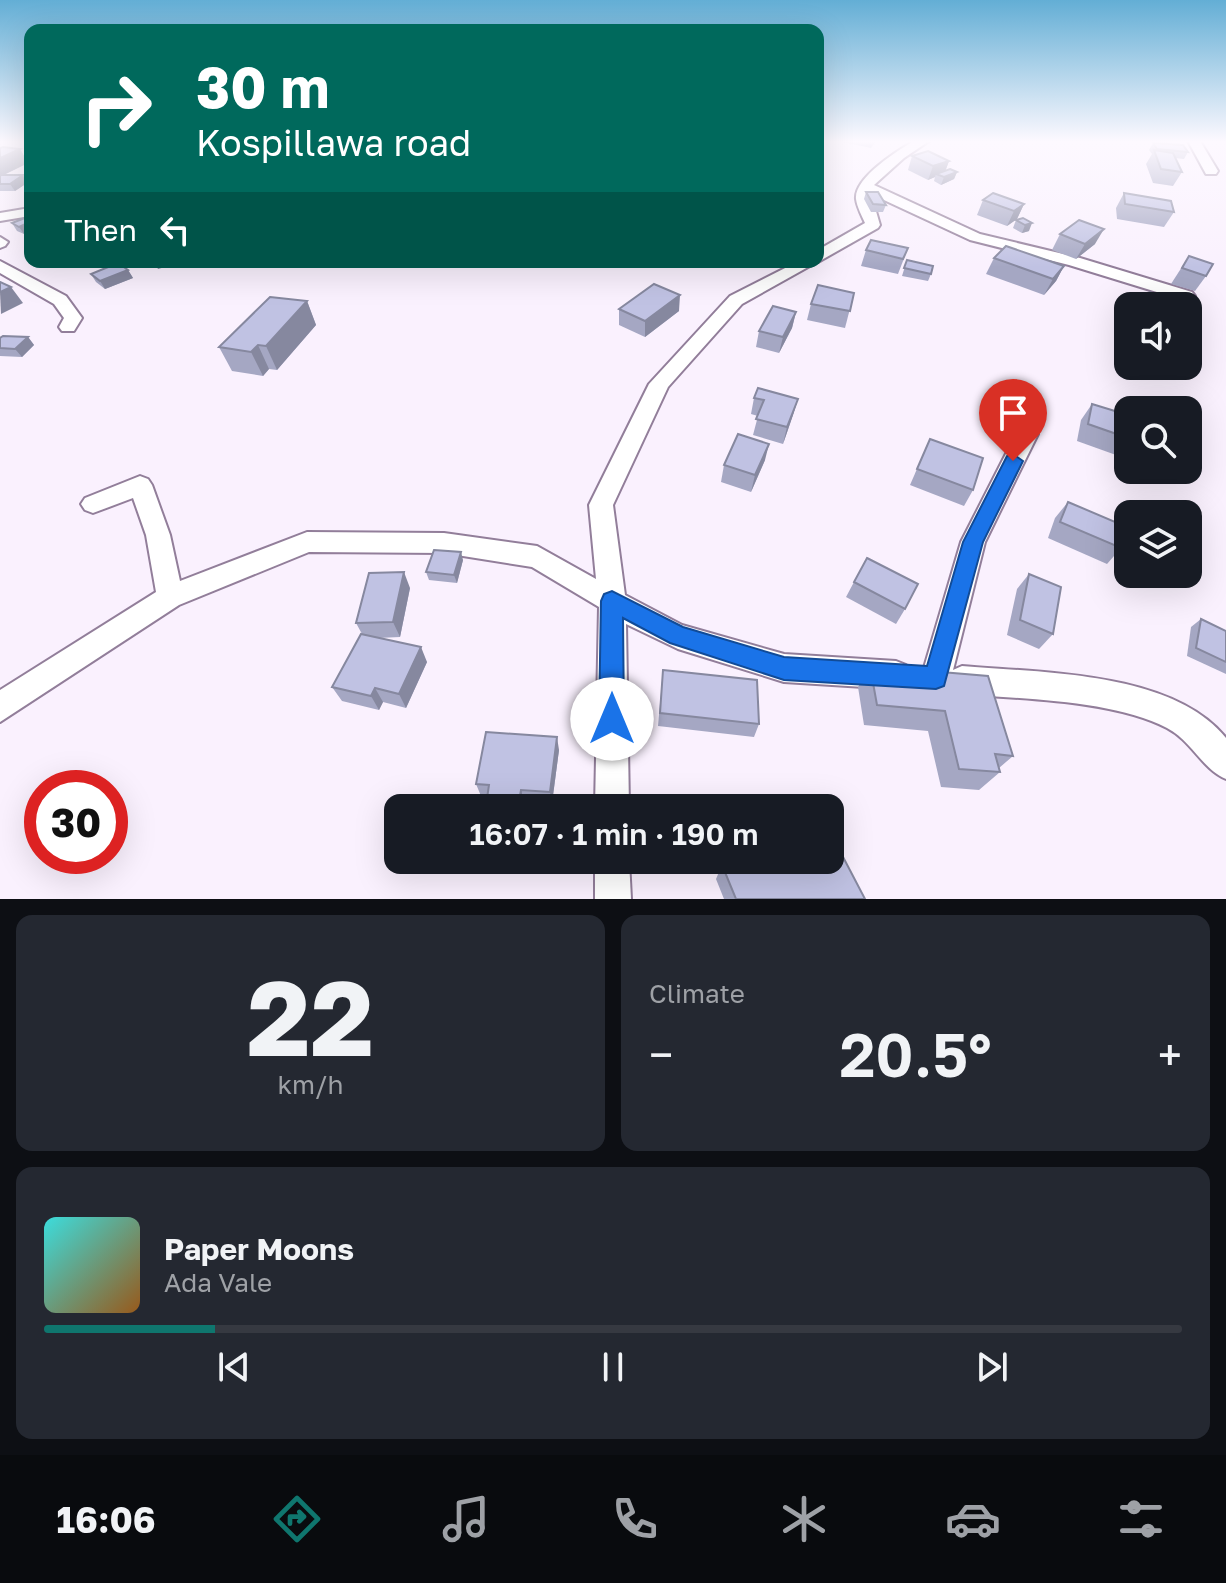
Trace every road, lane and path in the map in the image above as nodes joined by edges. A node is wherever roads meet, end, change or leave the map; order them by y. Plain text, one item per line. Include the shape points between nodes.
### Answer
1 (868, 183) edge
2 (865, 186) junction
3 (24, 213) edge
4 (0, 217) edge
5 (824, 254) edge
6 (797, 268) edge
7 (8, 269) edge
8 (0, 283) edge
9 (1173, 292) edge
10 (68, 327) dead end
11 (1027, 434) dead end
12 (93, 504) dead end
13 (170, 597) junction
14 (612, 601) junction
15 (936, 678) junction
16 (0, 707) edge
17 (1226, 763) edge
18 (612, 794) edge
19 (612, 874) edge
20 (613, 899) edge

1 - 2 street
2 - 5 street via 863,199 873,225
2 - 9 street via 975,237
3 - 4 street
6 - 14 street via 736,300 659,384 601,505
7 - 8 street
7 - 10 street via 60,300 73,318
11 - 15 street via 973,542
12 - 13 street via 140,485 158,535
13 - 14 street via 307,542 429,543 537,557
13 - 16 street
14 - 15 street via 678,636 784,668
14 - 18 street
15 - 17 street via 1061,689 1154,708 1197,730
19 - 20 street

